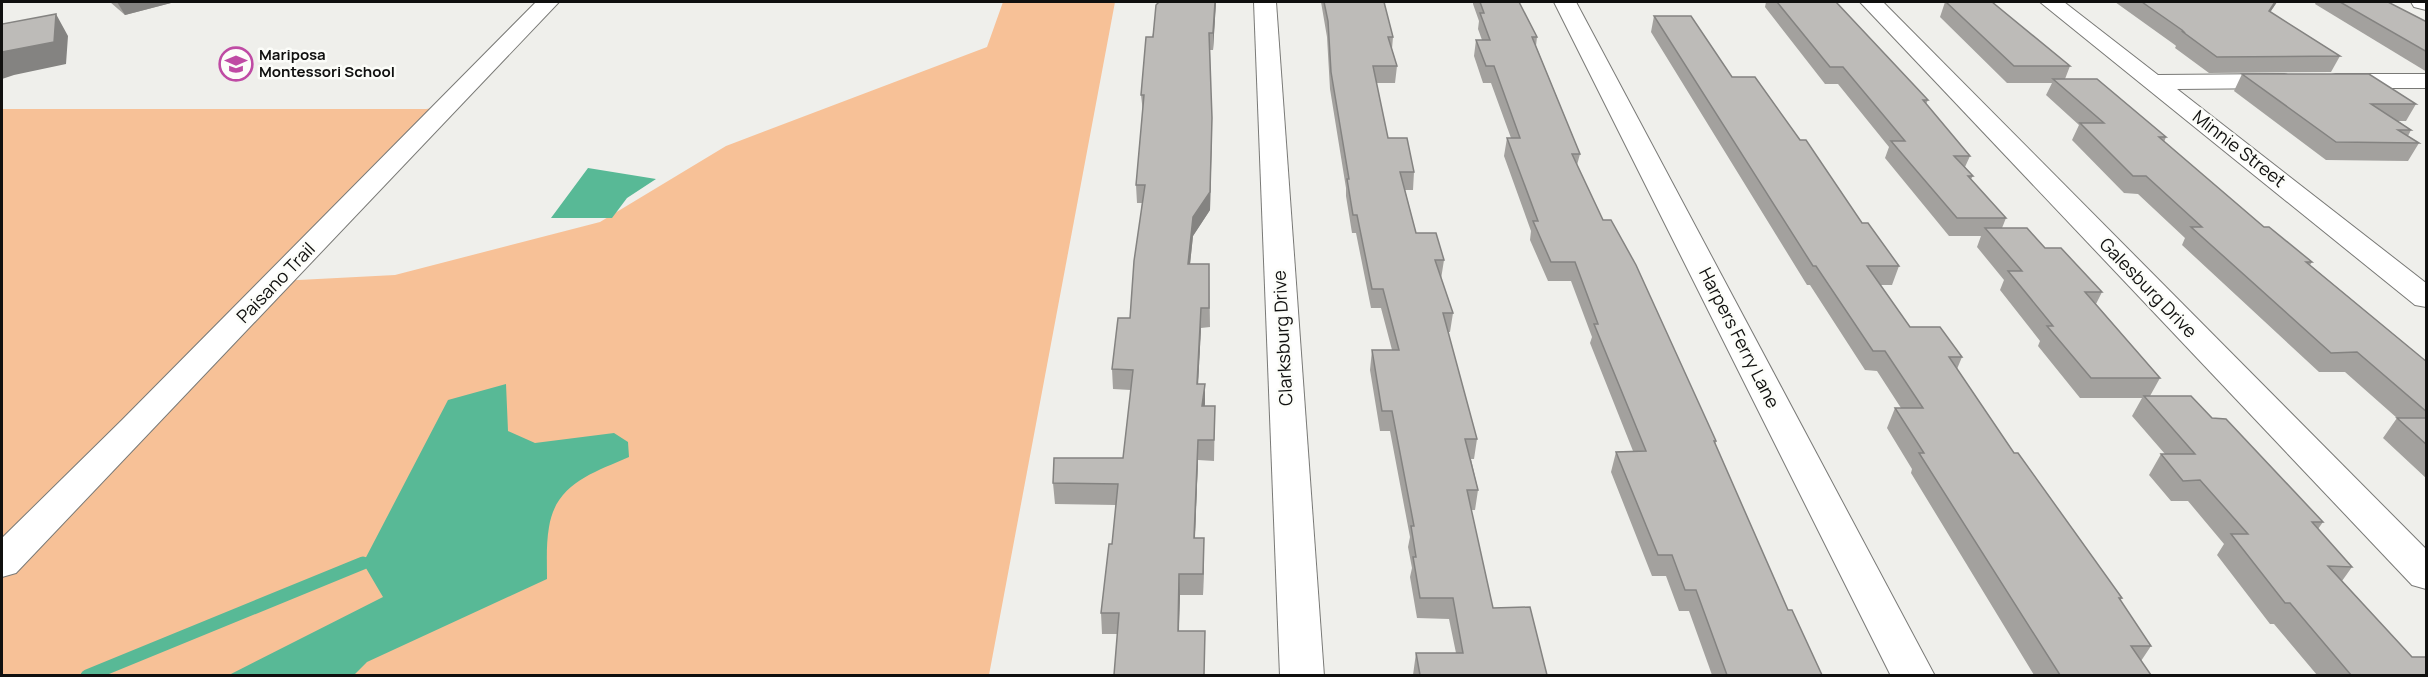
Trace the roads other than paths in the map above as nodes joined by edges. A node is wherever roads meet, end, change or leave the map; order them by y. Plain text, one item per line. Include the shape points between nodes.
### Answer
1 (548, 2) edge
2 (1265, 2) edge
3 (1565, 2) edge
4 (1870, 2) edge
5 (2051, 2) edge
6 (2422, 2) edge
7 (2427, 4) edge
8 (2427, 81) edge
9 (2154, 82) junction
10 (2427, 298) edge
11 (2, 562) edge
12 (2427, 574) edge
13 (1302, 675) edge
14 (1913, 675) edge

1 - 11 street, Paisano Trail
2 - 13 street, Clarksburg Drive
3 - 14 street, Harpers Ferry Lane
4 - 12 street, Galesburg Drive
5 - 9 street, Minnie Street
6 - 7 street
8 - 9 street
9 - 10 street, Minnie Street

